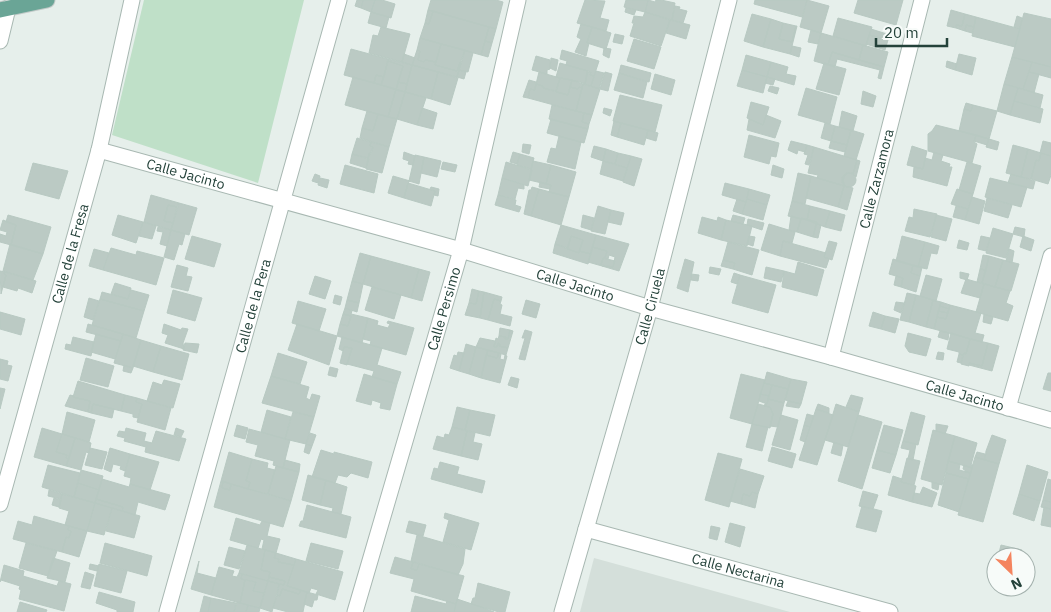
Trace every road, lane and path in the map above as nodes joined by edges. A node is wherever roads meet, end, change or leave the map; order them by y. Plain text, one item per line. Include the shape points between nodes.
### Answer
1 (48, 0) edge
2 (132, 0) edge
3 (339, 0) edge
4 (518, 0) edge
5 (730, 0) edge
6 (922, 0) edge
7 (4, 9) edge
8 (0, 41) edge
9 (99, 150) junction
10 (282, 199) junction
11 (460, 250) junction
12 (1051, 256) edge
13 (650, 308) junction
14 (831, 357) junction
15 (1008, 408) junction
16 (1051, 420) edge
17 (0, 504) edge
18 (586, 529) junction
19 (167, 612) edge
20 (355, 612) edge
21 (562, 612) edge
22 (890, 612) edge

1 - 7 main road
2 - 9 street, Calle de la Fresa
3 - 10 street, Calle de la Pera
4 - 11 street, Calle Persimo
5 - 13 street, Calle Ciruela
6 - 14 street, Calle Zarzamora
7 - 8 street
9 - 10 street, Calle Jacinto
9 - 17 street, Calle de la Fresa
10 - 11 street, Calle Jacinto
10 - 19 street, Calle de la Pera
11 - 13 street, Calle Jacinto
11 - 20 street, Calle Persimo
12 - 15 street
13 - 14 street, Calle Jacinto
13 - 18 street, Calle Ciruela
14 - 15 street, Calle Jacinto
15 - 16 street, Calle Jacinto
18 - 21 street, Calle Ciruela
18 - 22 street, Calle Nectarina

